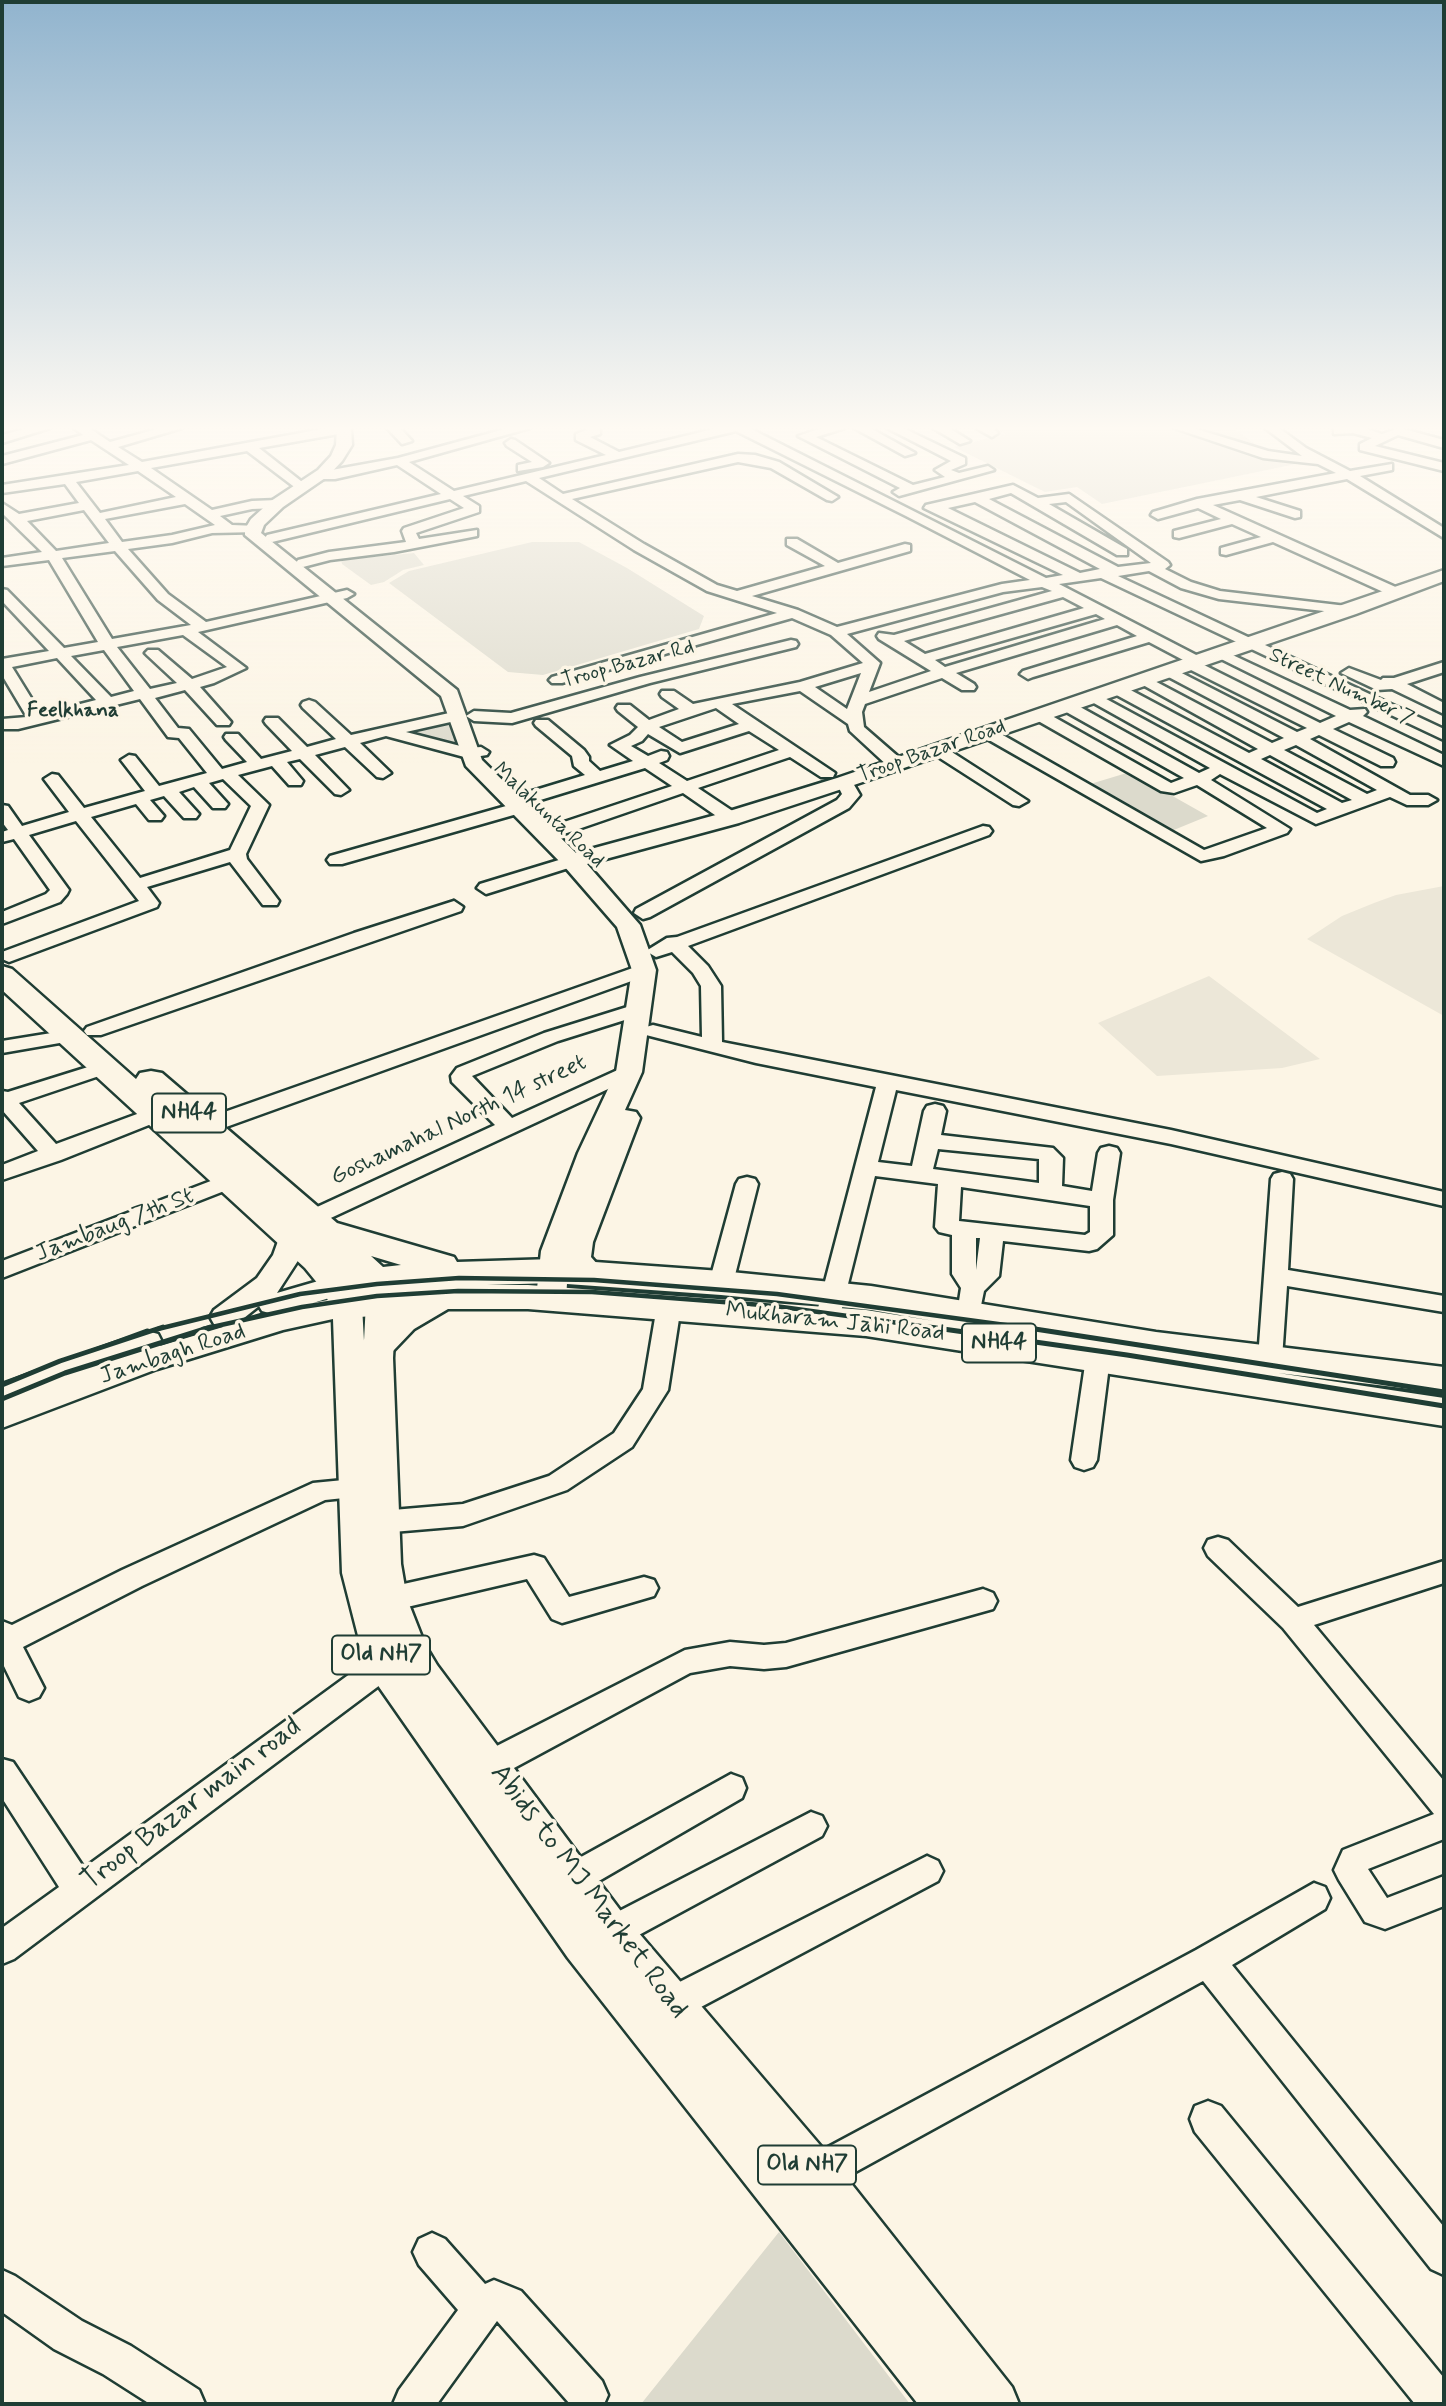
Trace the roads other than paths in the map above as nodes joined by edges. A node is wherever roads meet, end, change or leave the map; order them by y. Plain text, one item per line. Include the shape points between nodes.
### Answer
1 (34, 540) edge
2 (114, 540) edge
3 (171, 540) edge
4 (259, 540) edge
5 (275, 540) edge
6 (413, 540) edge
7 (434, 540) edge
8 (632, 540) edge
9 (964, 540) edge
10 (1003, 540) edge
11 (1040, 540) edge
12 (1053, 540) edge
13 (1102, 540) edge
14 (1128, 540) edge
15 (1264, 540) edge
16 (1283, 540) edge
17 (792, 542) dead end
18 (414, 544) junction
19 (119, 547) junction
20 (905, 548) dead end
21 (1226, 551) dead end
22 (1122, 552) dead end
23 (54, 557) junction
24 (2, 562) edge
25 (303, 563) junction
26 (836, 566) junction
27 (1151, 567) junction
28 (1109, 572) junction
29 (1076, 576) junction
30 (1444, 576) edge
31 (1048, 583) junction
32 (1065, 592) junction
33 (1395, 592) junction
34 (340, 596) junction
35 (735, 596) junction
36 (4, 598) edge
37 (1098, 609) junction
38 (1350, 610) junction
39 (793, 613) junction
40 (1119, 620) junction
41 (867, 625) junction
42 (203, 627) junction
43 (185, 630) junction
44 (836, 632) junction
45 (1152, 636) junction
46 (1258, 640) junction
47 (107, 644) junction
48 (897, 644) junction
49 (791, 645) dead end
50 (1223, 652) junction
51 (61, 653) junction
52 (153, 653) dead end
53 (923, 659) junction
54 (869, 661) junction
55 (1194, 662) junction
56 (2, 664) edge
57 (1330, 664) dead end
58 (1366, 670) dead end
59 (943, 671) junction
60 (1168, 671) junction
61 (1441, 671) edge
62 (1028, 674) dead end
63 (557, 680) dead end
64 (1142, 680) junction
65 (1394, 684) junction
66 (188, 685) junction
67 (803, 686) junction
68 (968, 687) dead end
69 (1117, 689) junction
70 (145, 694) junction
71 (668, 694) dead end
72 (1091, 698) junction
73 (859, 701) junction
74 (107, 702) junction
75 (718, 702) junction
76 (1378, 704) junction
77 (309, 705) dead end
78 (1067, 706) junction
79 (624, 708) dead end
80 (1444, 709) edge
81 (691, 710) junction
82 (1039, 715) junction
83 (466, 716) junction
84 (1350, 716) junction
85 (36, 719) junction
86 (272, 721) dead end
87 (853, 721) junction
88 (542, 723) dead end
89 (2, 724) edge
90 (751, 725) junction
91 (647, 726) junction
92 (1321, 729) junction
93 (386, 731) junction
94 (988, 733) junction
95 (1444, 735) edge
96 (1298, 739) junction
97 (348, 741) junction
98 (680, 748) junction
99 (938, 750) junction
100 (1271, 750) junction
101 (792, 751) junction
102 (303, 753) junction
103 (474, 753) junction
104 (129, 760) dead end
105 (276, 760) junction
106 (1248, 760) junction
107 (646, 761) junction
108 (1444, 761) edge
109 (1387, 762) dead end
110 (895, 764) junction
111 (258, 765) junction
112 (1222, 768) junction
113 (383, 773) dead end
114 (223, 774) junction
115 (597, 777) junction
116 (835, 778) junction
117 (52, 779) dead end
118 (1198, 779) junction
119 (198, 781) junction
120 (295, 781) dead end
121 (687, 787) junction
122 (341, 790) dead end
123 (1391, 791) junction
124 (154, 793) junction
125 (1366, 800) junction
126 (1428, 800) dead end
127 (1019, 801) dead end
128 (597, 802) dead end
129 (519, 803) junction
130 (219, 804) dead end
131 (2, 810) edge
132 (1342, 810) junction
133 (79, 813) junction
134 (612, 813) junction
135 (190, 814) dead end
136 (156, 816) dead end
137 (1309, 816) junction
138 (730, 818) junction
139 (561, 829) junction
140 (983, 831) dead end
141 (1288, 833) junction
142 (10, 835) edge
143 (237, 854) junction
144 (582, 858) junction
145 (337, 860) dead end
146 (135, 885) junction
147 (486, 888) dead end
148 (271, 901) dead end
149 (454, 907) dead end
150 (643, 913) junction
151 (2, 918) edge
152 (658, 954) junction
153 (4, 960) edge
154 (646, 1020) junction
155 (82, 1034) junction
156 (712, 1045) junction
157 (2, 1047) edge
158 (104, 1068) junction
159 (629, 1072) junction
160 (888, 1081) junction
161 (4, 1098) edge
162 (935, 1111) dead end
163 (156, 1114) junction
164 (207, 1126) junction
165 (509, 1127) junction
166 (929, 1141) junction
167 (1109, 1153) dead end
168 (53, 1155) junction
169 (866, 1168) junction
170 (2, 1173) edge
171 (922, 1175) junction
172 (950, 1178) junction
173 (1282, 1179) dead end
174 (229, 1181) junction
175 (747, 1184) dead end
176 (1050, 1192) junction
177 (1444, 1199) edge
178 (1102, 1200) junction
179 (309, 1228) junction
180 (964, 1229) junction
181 (992, 1232) junction
182 (2, 1270) edge
183 (476, 1273) junction
184 (591, 1274) junction
185 (1276, 1276) junction
186 (721, 1283) junction
187 (552, 1285) junction
188 (360, 1293) junction
189 (447, 1297) junction
190 (971, 1301) junction
191 (1444, 1304) edge
192 (669, 1306) junction
193 (830, 1307) junction
194 (216, 1327) junction
195 (380, 1342) junction
196 (1098, 1358) junction
197 (1270, 1359) junction
198 (1444, 1380) edge
199 (2, 1396) edge
200 (1444, 1412) edge
201 (2, 1416) edge
202 (1084, 1460) dead end
203 (354, 1489) junction
204 (382, 1522) junction
205 (1218, 1548) dead end
206 (194, 1550) joint
207 (1444, 1572) edge
208 (645, 1588) dead end
209 (390, 1599) junction
210 (983, 1601) dead end
211 (1293, 1620) junction
212 (4, 1637) edge
213 (396, 1657) junction
214 (29, 1688) dead end
215 (490, 1765) junction
216 (2, 1772) edge
217 (731, 1788) dead end
218 (1444, 1804) edge
219 (811, 1825) dead end
220 (1444, 1825) edge
221 (927, 1871) dead end
222 (574, 1878) junction
223 (79, 1889) junction
224 (1444, 1891) edge
225 (1314, 1898) dead end
226 (612, 1931) junction
227 (2, 1948) edge
228 (1208, 1961) junction
229 (672, 2004) junction
230 (1208, 2119) dead end
231 (815, 2174) junction
232 (432, 2252) dead end
233 (1444, 2256) edge
234 (2, 2289) edge
235 (482, 2309) junction
236 (588, 2395) dead end
237 (185, 2404) edge
238 (413, 2404) edge
239 (948, 2404) edge
240 (995, 2404) edge
241 (1440, 2404) edge

1 - 23 street
2 - 19 street
3 - 19 street
4 - 34 main road
5 - 25 main road
6 - 18 street
7 - 18 street
8 - 35 street via 712,588
9 - 31 street
10 - 29 street, Street Number 7
11 - 28 street
12 - 28 street
13 - 22 street
14 - 27 street via 1163,565
15 - 21 street
16 - 33 street
17 - 26 street
18 - 25 street
19 - 23 street
19 - 42 street via 163,597
20 - 26 street
23 - 24 street
23 - 47 street
25 - 34 main road
26 - 35 street
27 - 28 street
27 - 38 street via 1219,595
28 - 29 street
28 - 46 street
28 - 46 street
29 - 31 street
29 - 50 street, Street Number 7
30 - 33 main road, Troop Bazar Road
31 - 32 street
31 - 41 street via 1002,589
32 - 37 street
32 - 48 street
33 - 38 main road, Troop Bazar Road
34 - 42 street
34 - 83 main road via 469,695
35 - 39 street
36 - 51 street
37 - 40 street
37 - 53 street
38 - 46 main road, Troop Bazar Road
39 - 44 street
39 - 63 street
40 - 45 street
40 - 59 street
41 - 44 street
41 - 48 street
42 - 43 street
43 - 47 street
43 - 66 street via 238,668
44 - 54 street
45 - 55 street
45 - 62 street
46 - 50 main road, Troop Bazar Road
46 - 76 street
47 - 51 street
47 - 70 street
48 - 53 street
48 - 54 street
49 - 83 street, Troop Bazar Rd via 512,718
50 - 55 main road, Troop Bazar Road
50 - 84 street, Street Number 7
51 - 56 street
51 - 74 street
52 - 66 street
53 - 59 street
54 - 67 street
54 - 73 street
55 - 60 main road, Troop Bazar Road
55 - 92 street
56 - 85 street
57 - 65 street via 1380,687
58 - 65 street
59 - 68 street
59 - 73 street
60 - 64 main road, Troop Bazar Road
60 - 96 street
61 - 65 street
64 - 69 main road, Troop Bazar Road
64 - 100 street
65 - 80 street
66 - 70 street
66 - 111 street
67 - 75 street
67 - 87 street
69 - 72 main road, Troop Bazar Road
69 - 106 street
70 - 74 street
70 - 114 street
71 - 81 street
72 - 78 main road, Troop Bazar Road
72 - 112 street
73 - 87 street
74 - 85 street
75 - 81 street
75 - 90 street
76 - 84 street
76 - 95 street
77 - 97 street
78 - 82 main road, Troop Bazar Road
78 - 118 street
79 - 91 street
81 - 91 street
82 - 94 main road, Troop Bazar Road
82 - 118 street via 1164,785 1177,787
83 - 93 street, Troop Bazar Rd
83 - 103 main road
84 - 92 street
84 - 108 street, Street Number 7
85 - 89 street
86 - 102 street
87 - 110 street
88 - 115 street via 578,753 580,762
90 - 98 street
90 - 101 street
91 - 98 street
91 - 107 street via 636,738 618,745
92 - 96 street
92 - 109 street
93 - 97 street, Troop Bazar Rd
93 - 103 street
94 - 99 main road, Troop Bazar Road
94 - 141 street via 1194,854 1208,856
96 - 100 street
96 - 123 street
97 - 102 street, Troop Bazar Rd
97 - 113 street
98 - 107 street
99 - 110 main road, Troop Bazar Road
99 - 127 street
100 - 106 street
100 - 125 street
101 - 116 street
101 - 121 street
102 - 105 street, Troop Bazar Rd
102 - 122 street
103 - 129 main road via 473,762
104 - 124 street
105 - 111 street, Troop Bazar Rd
105 - 120 street
106 - 112 street
106 - 132 street
107 - 115 street
107 - 121 street
110 - 116 main road, Troop Bazar Road
111 - 114 street, Troop Bazar Rd
112 - 118 street
112 - 137 street
114 - 119 street, Troop Bazar Rd
114 - 143 street via 260,805
115 - 129 street
116 - 138 main road, Troop Bazar Road
116 - 150 street via 851,795 843,804
117 - 133 street
118 - 141 street
119 - 124 street, Troop Bazar Rd
119 - 130 street
121 - 134 street
121 - 138 street
123 - 125 street
123 - 126 street via 1407,800
124 - 133 street, Troop Bazar Rd
124 - 135 street
124 - 136 street
125 - 132 street
128 - 134 street
129 - 139 main road, Malakunta Road
129 - 144 main road
129 - 145 street
131 - 142 street
132 - 137 street via 1319,820
133 - 142 street, Troop Bazar Rd
133 - 146 street
134 - 139 street
137 - 141 street
138 - 144 main road, Troop Bazar Road
139 - 144 main road, Malakunta Road
140 - 152 street
142 - 151 street via 60,890 53,898
143 - 146 street
143 - 148 street
144 - 147 street
144 - 150 main road, Malakunta Road
144 - 152 main road via 628,925
146 - 153 street via 150,903
149 - 155 street
150 - 152 main road, Malakunta Road
152 - 154 main road, Malakunta Road
152 - 156 street via 701,970 711,986
152 - 164 street
153 - 155 highway, NH44
154 - 156 street
154 - 159 main road
154 - 165 street via 551,1037 464,1072 463,1082
154 - 184 main road, Malakunta Road via 645,1072 579,1242 576,1260
155 - 157 street
155 - 158 highway, NH44
155 - 164 highway, NH44
156 - 160 street
158 - 161 street
158 - 163 highway, NH44
159 - 165 street, Goshamahal North 14 street
159 - 187 main road via 555,1251
160 - 169 street
160 - 177 street via 1171,1137
161 - 168 street
162 - 166 street
163 - 168 street
163 - 174 highway, NH44
164 - 179 highway, NH44
165 - 179 street, Goshamahal North 14 street
166 - 171 street
166 - 176 street via 1022,1144 1050,1156
167 - 178 street
168 - 170 street
169 - 171 street
169 - 193 street
171 - 172 street
172 - 176 street
172 - 180 street via 947,1227
173 - 185 street
174 - 179 highway, NH44
174 - 182 street, Jambaug 7th St
175 - 186 street
176 - 178 street
178 - 181 street via 1101,1235 1089,1243
179 - 183 highway
179 - 188 highway, NH44
179 - 194 main road via 267,1286
180 - 181 street
180 - 190 street via 964,1274
181 - 190 street via 987,1276
183 - 187 highway, Mukharam Jahi Road / NH44
183 - 188 highway, Mukharam Jahi Road / NH44
184 - 186 highway, Mukharam Jahi Road / NH44
184 - 187 highway, Mukharam Jahi Road / NH44
185 - 191 street
185 - 197 street
186 - 193 highway, Mukharam Jahi Road / NH44
187 - 189 highway, Mukharam Jahi Road / NH44
187 - 192 highway, Mukharam Jahi Road / NH44
188 - 189 highway, Mukharam Jahi Road / NH44
188 - 194 main road, Jambagh Road via 281,1320
188 - 195 main road, Abids to MJ Market Road / Old NH7
188 - 203 main road, Abids to MJ Market Road / Old NH7
189 - 195 highway via 414,1311
190 - 193 highway, Mukharam Jahi Road / NH44
190 - 197 highway, Mukharam Jahi Road / NH44 via 1156,1345
192 - 193 highway, Mukharam Jahi Road / NH44
192 - 204 street via 655,1390 623,1440 558,1483 463,1515
193 - 196 highway, Mukharam Jahi Road / NH44 via 866,1323
194 - 199 main road via 106,1355
194 - 201 main road, Jambagh Road via 146,1361
195 - 204 main road, Abids to MJ Market Road / Old NH7
196 - 200 highway, Mukharam Jahi Road / NH44
196 - 202 street
197 - 198 highway, Mukharam Jahi Road / NH44
203 - 206 street via 322,1490
203 - 213 main road, Abids to MJ Market Road / Old NH7 via 359,1573
204 - 209 main road, Abids to MJ Market Road / Old NH7
205 - 211 street
206 - 212 street
207 - 211 street
208 - 209 street via 562,1611 534,1566
209 - 213 main road, Abids to MJ Market Road / Old NH7
210 - 215 street via 786,1655 730,1654 685,1662
211 - 218 street
212 - 214 street
213 - 215 main road, Abids to MJ Market Road / Old NH7 via 424,1676
213 - 223 street, Troop Bazar main road
213 - 239 main road, Abids to MJ Market Road / Old NH7 via 582,1944
215 - 222 main road, Abids to MJ Market Road / Old NH7
216 - 223 street
217 - 222 street
219 - 226 street
220 - 224 street via 1354,1860 1350,1870 1372,1905 1385,1914
221 - 229 street
222 - 226 main road, Abids to MJ Market Road / Old NH7
223 - 227 street, Troop Bazar main road
225 - 228 street
226 - 229 main road, Abids to MJ Market Road / Old NH7
228 - 231 street
228 - 233 street
229 - 231 main road, Abids to MJ Market Road / Old NH7
230 - 241 street
231 - 240 main road, Abids to MJ Market Road / Old NH7
232 - 235 street
234 - 237 street via 68,2335
235 - 236 street via 494,2299 508,2304
235 - 238 street

